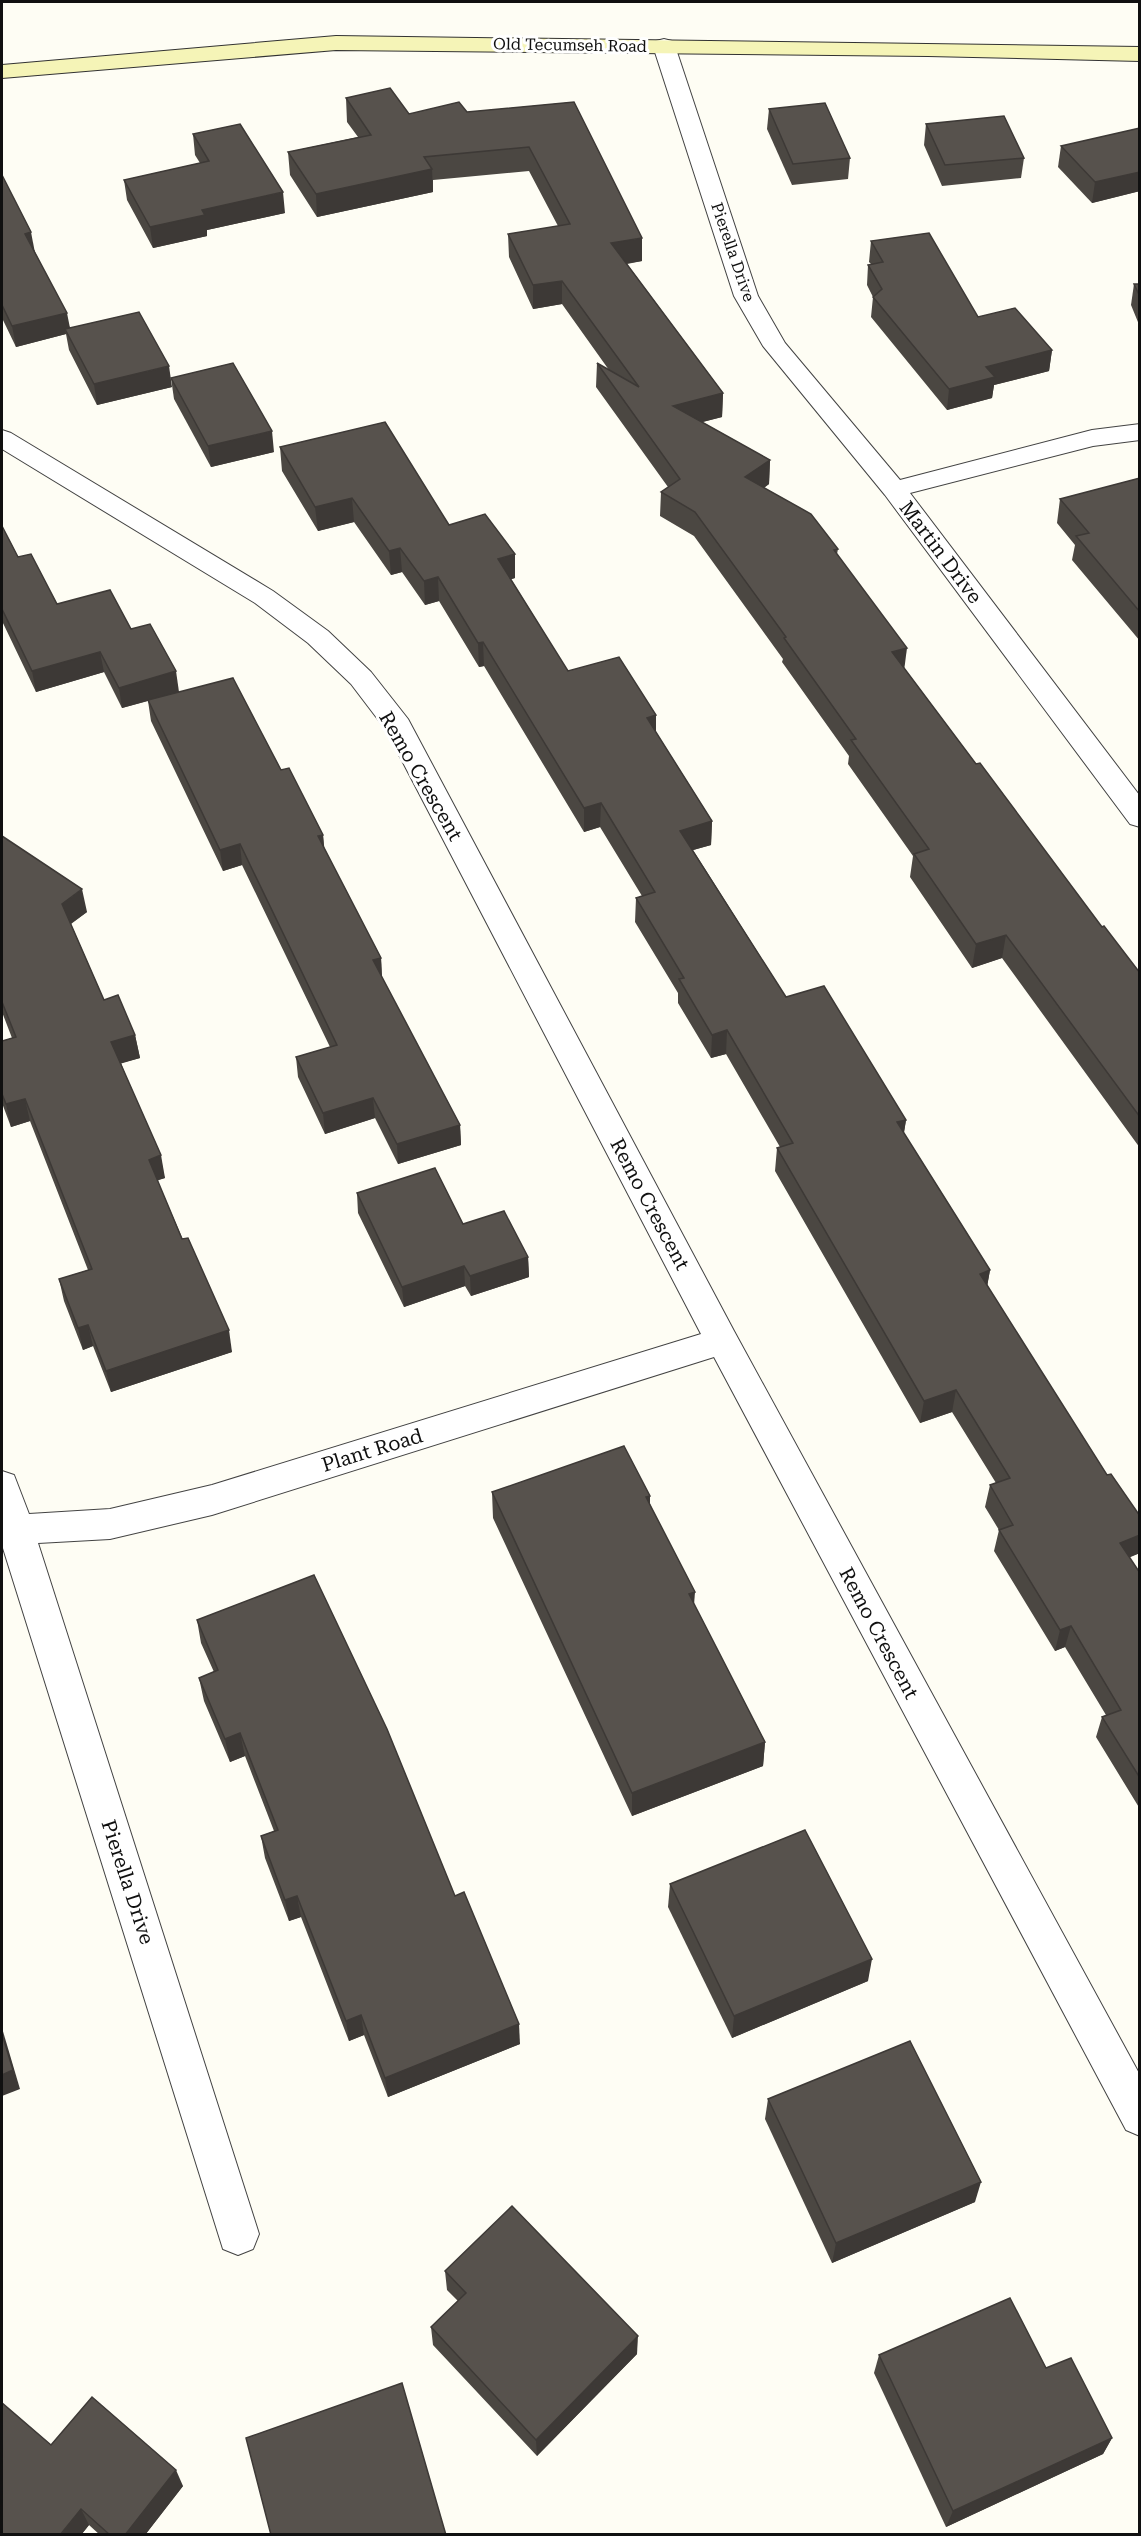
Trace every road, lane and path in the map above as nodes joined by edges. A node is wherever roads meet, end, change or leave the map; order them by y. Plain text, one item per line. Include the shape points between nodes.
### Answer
1 (664, 46) junction
2 (1140, 54) edge
3 (2, 72) edge
4 (1140, 432) edge
5 (2, 438) edge
6 (894, 489) junction
7 (1140, 817) edge
8 (723, 1341) junction
9 (2, 1485) edge
10 (8, 1530) edge
11 (1140, 2116) edge
12 (238, 2234) dead end

1 - 2 main road, Old Tecumseh Road
1 - 3 main road, Old Tecumseh Road via 336,43
1 - 6 street, Pierella Drive via 746,296 775,346
4 - 6 street, Martin Drive via 1092,438
5 - 8 street, Remo Crescent via 264,597 318,636 361,678 398,726
6 - 7 street, Martin Drive
8 - 10 street, Plant Road via 213,1500 110,1524
8 - 11 street, Remo Crescent
9 - 10 street, Pierella Drive
10 - 12 street, Pierella Drive

